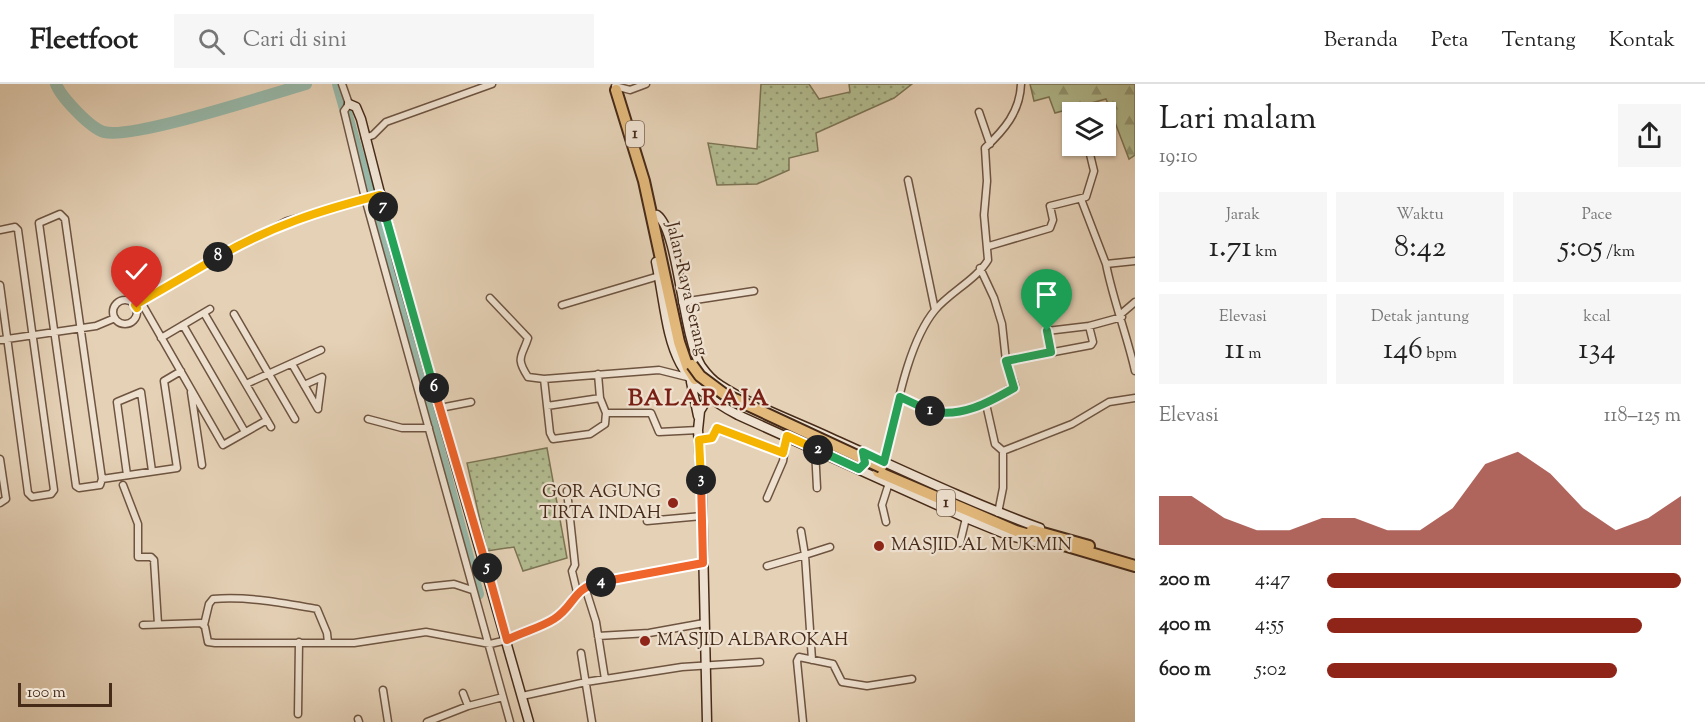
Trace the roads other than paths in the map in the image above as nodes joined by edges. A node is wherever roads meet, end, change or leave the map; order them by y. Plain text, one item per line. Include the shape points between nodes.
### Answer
1 (342, 84) edge
2 (492, 84) edge
3 (646, 84) edge
4 (1022, 84) edge
5 (614, 87) edge
6 (347, 105) junction
7 (979, 112) dead end
8 (365, 138) junction
9 (990, 144) junction
10 (1091, 156) edge
11 (909, 180) dead end
12 (379, 195) junction
13 (367, 198) junction
14 (1081, 199) junction
15 (655, 217) junction
16 (0, 230) edge
17 (989, 246) junction
18 (1135, 261) edge
19 (1107, 264) junction
20 (980, 268) junction
21 (659, 276) junction
22 (0, 285) edge
23 (754, 291) dead end
24 (490, 298) dead end
25 (682, 302) junction
26 (1135, 302) edge
27 (138, 304) junction
28 (562, 305) dead end
29 (935, 310) junction
30 (234, 314) dead end
31 (1121, 316) junction
32 (115, 318) junction
33 (183, 325) junction
34 (1089, 326) junction
35 (80, 329) junction
36 (54, 332) junction
37 (32, 336) junction
38 (161, 338) junction
39 (4, 340) edge
40 (321, 351) dead end
41 (1051, 352) junction
42 (1006, 361) junction
43 (292, 364) junction
44 (181, 371) junction
45 (1135, 371) edge
46 (269, 374) junction
47 (598, 374) junction
48 (544, 379) junction
49 (689, 380) junction
50 (246, 384) junction
51 (304, 385) junction
52 (721, 386) junction
53 (190, 388) junction
54 (708, 397) junction
55 (900, 397) junction
56 (1135, 398) edge
57 (600, 399) junction
58 (750, 400) junction
59 (471, 402) dead end
60 (986, 404) junction
61 (546, 405) junction
62 (440, 408) junction
63 (606, 413) junction
64 (738, 415) junction
65 (698, 417) junction
66 (295, 418) dead end
67 (368, 419) dead end
68 (267, 420) junction
69 (271, 427) dead end
70 (429, 428) junction
71 (698, 430) junction
72 (245, 432) junction
73 (787, 436) junction
74 (699, 440) junction
75 (815, 448) junction
76 (1003, 451) junction
77 (863, 452) junction
78 (783, 453) junction
79 (0, 459) edge
80 (884, 462) junction
81 (202, 465) dead end
82 (859, 469) junction
83 (152, 471) junction
84 (127, 475) junction
85 (102, 478) junction
86 (889, 483) junction
87 (123, 485) dead end
88 (817, 488) dead end
89 (567, 491) dead end
90 (767, 498) dead end
91 (0, 503) edge
92 (998, 513) junction
93 (702, 516) junction
94 (966, 518) junction
95 (647, 521) dead end
96 (886, 522) dead end
97 (801, 531) dead end
98 (960, 543) dead end
99 (1074, 545) junction
100 (830, 548) dead end
101 (805, 555) junction
102 (1135, 560) edge
103 (703, 563) junction
104 (766, 566) dead end
105 (1135, 566) edge
106 (426, 587) dead end
107 (585, 587) junction
108 (472, 590) junction
109 (577, 592) junction
110 (704, 623) junction
111 (158, 624) junction
112 (204, 625) junction
113 (143, 626) dead end
114 (598, 636) junction
115 (506, 641) junction
116 (299, 642) junction
117 (328, 643) junction
118 (490, 644) junction
119 (581, 653) dead end
120 (812, 660) junction
121 (760, 662) dead end
122 (705, 666) junction
123 (605, 679) junction
124 (912, 679) dead end
125 (586, 682) junction
126 (383, 690) dead end
127 (463, 693) dead end
128 (522, 696) junction
129 (503, 697) junction
130 (468, 705) junction
131 (298, 714) dead end
132 (388, 722) edge
133 (428, 722) edge
134 (510, 722) edge
135 (529, 722) edge
136 (592, 722) edge
137 (707, 722) edge
138 (803, 722) edge

1 - 6 street
2 - 8 street via 386,122
3 - 5 street via 628,90
4 - 9 street via 1006,128
5 - 15 highway, Jalan Raya Serang / 1 via 640,149
6 - 8 main road via 357,110
6 - 13 street
7 - 9 street
8 - 12 main road
9 - 17 street via 985,148 984,215
10 - 14 street via 1094,175 1086,197
11 - 29 street
12 - 13 street
12 - 62 main road
13 - 27 street via 287,221
13 - 70 street
14 - 17 street via 1050,206 1050,228
14 - 19 street
15 - 21 main road via 650,231
15 - 25 main road via 663,222 670,242
15 - 99 highway, Jalan Raya Serang / 1 via 683,356 695,379 707,390 950,505
16 - 37 street via 18,230
17 - 20 street via 988,260
18 - 19 street
19 - 31 street
20 - 29 street
20 - 42 street via 1002,324
21 - 28 street
21 - 49 main road via 675,352
22 - 39 street
23 - 25 street
24 - 48 street via 528,338 519,358 528,378
25 - 52 main road via 696,357
26 - 31 street
27 - 32 street via 127,300 118,303
27 - 32 street via 132,323 122,324
27 - 38 street
29 - 55 street via 911,359
30 - 46 street
31 - 34 street
31 - 45 street
32 - 35 street
33 - 38 street
33 - 50 street via 207,311
33 - 72 street
34 - 41 street via 1091,345
34 - 41 street via 1047,331
35 - 36 street
35 - 36 street via 64,219 60,214 39,223
35 - 85 street
36 - 37 street
36 - 85 street via 76,487 100,485
37 - 39 street
37 - 39 street via 54,491 32,497 28,493
38 - 44 street
40 - 43 street
41 - 42 street
42 - 60 street via 1015,387
43 - 46 street
43 - 51 street
44 - 53 street
44 - 83 street via 164,381 177,468
46 - 50 street
46 - 66 street
47 - 48 street
47 - 49 street via 658,370
47 - 57 street
48 - 61 street
49 - 54 main road
49 - 65 main road
50 - 68 street
51 - 51 street via 322,377 318,409 313,401
52 - 54 main road
52 - 58 main road
53 - 72 street via 223,445
53 - 81 street
54 - 64 main road
54 - 65 main road
55 - 60 street via 931,412 949,413
55 - 80 street
56 - 76 street via 1109,402 1072,424
57 - 61 street
57 - 63 street
58 - 64 main road via 749,409
58 - 77 main road
59 - 62 street
60 - 76 street via 995,444
61 - 63 street via 550,433 555,439 590,434 605,424
62 - 115 main road
63 - 71 street via 651,413 658,432
64 - 73 main road
65 - 71 main road
67 - 70 street via 402,428
68 - 69 street
68 - 72 street
70 - 108 street
71 - 74 main road
73 - 75 main road
73 - 78 street
74 - 78 street via 712,438 715,429 722,429
74 - 93 main road
75 - 82 main road
75 - 88 street
76 - 92 street
77 - 80 main road
77 - 82 main road via 865,463
78 - 90 street
79 - 91 street via 6,499
80 - 92 main road
82 - 86 main road
83 - 84 street
83 - 84 street via 141,392 117,402
84 - 85 street
86 - 94 main road
86 - 96 street via 882,505
87 - 111 street via 138,524 138,556 154,560
89 - 109 street
92 - 99 main road
93 - 95 street
93 - 103 main road
94 - 98 street
94 - 99 main road via 1019,538
97 - 101 street
99 - 102 highway, Jalan Raya Serang / 1
99 - 105 highway, Jalan Raya Serang / 1
100 - 101 street
101 - 104 street
101 - 120 street
103 - 107 street
103 - 110 main road
106 - 108 street via 454,584
107 - 109 street
107 - 114 street
108 - 118 street
109 - 115 street via 558,617
110 - 114 street via 649,633
110 - 122 main road
111 - 112 street
111 - 113 street
112 - 116 street via 209,643
112 - 117 street via 213,599 247,598 317,609
114 - 123 street
115 - 118 street
115 - 128 main road
116 - 117 street
116 - 131 street
117 - 118 street via 375,641 426,632
118 - 129 street
119 - 125 street
120 - 124 street via 833,664 842,682 858,685
120 - 138 street via 799,657 797,661
121 - 122 street
122 - 123 street
122 - 137 main road
123 - 125 street
125 - 128 street
125 - 136 street
126 - 132 street
127 - 130 street
128 - 135 main road
129 - 130 street
129 - 134 street
130 - 133 street

